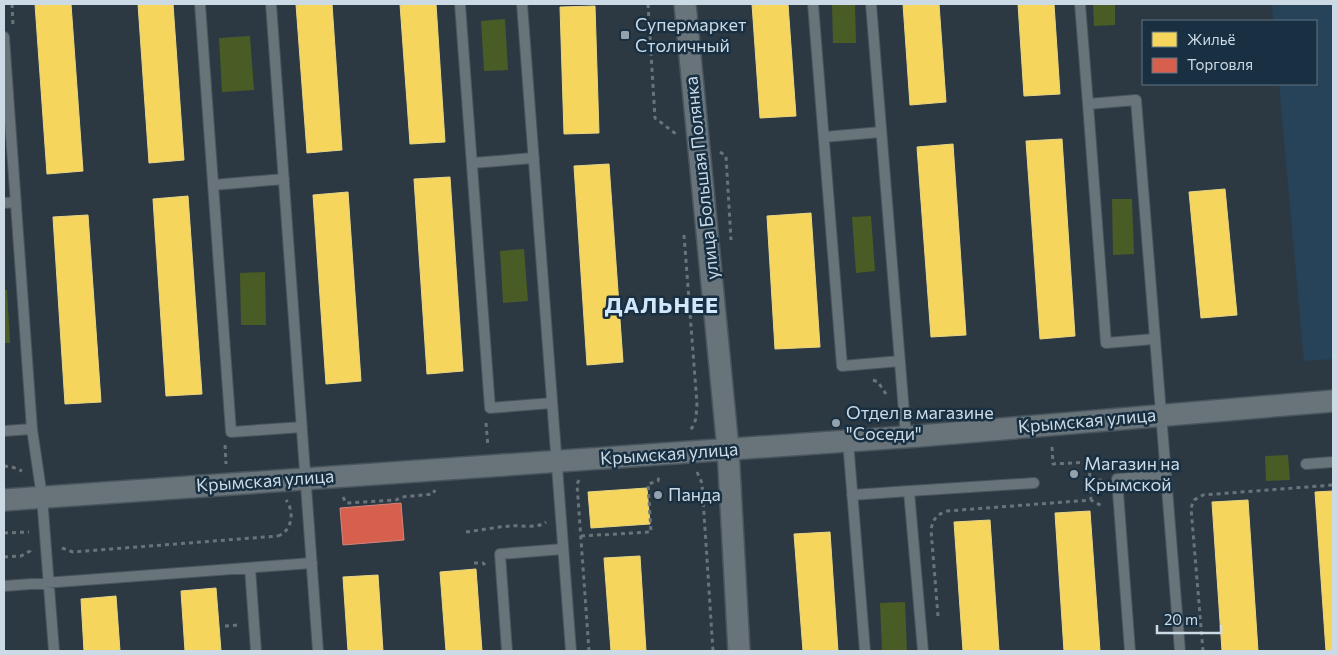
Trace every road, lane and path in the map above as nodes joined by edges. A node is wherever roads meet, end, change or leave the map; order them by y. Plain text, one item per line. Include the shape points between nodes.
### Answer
1 (12, 4) edge
2 (200, 4) edge
3 (271, 4) edge
4 (460, 4) edge
5 (522, 4) edge
6 (648, 4) edge
7 (685, 4) edge
8 (813, 4) edge
9 (871, 4) edge
10 (1080, 4) edge
11 (9, 36) edge
12 (1088, 104) junction
13 (881, 132) junction
14 (824, 137) junction
15 (677, 144) dead end
16 (716, 149) dead end
17 (534, 158) junction
18 (472, 163) junction
19 (284, 179) junction
20 (213, 185) junction
21 (16, 202) junction
22 (4, 203) edge
23 (684, 231) dead end
24 (732, 244) dead end
25 (1154, 340) junction
26 (900, 361) junction
27 (868, 379) dead end
28 (890, 399) dead end
29 (1333, 401) edge
30 (552, 403) junction
31 (1162, 414) junction
32 (302, 427) junction
33 (32, 429) junction
34 (4, 431) edge
35 (683, 435) dead end
36 (906, 437) junction
37 (1052, 439) dead end
38 (848, 441) junction
39 (728, 449) junction
40 (1333, 462) edge
41 (557, 463) junction
42 (1306, 464) dead end
43 (693, 470) dead end
44 (659, 474) dead end
45 (581, 475) dead end
46 (1166, 475) junction
47 (306, 478) junction
48 (1034, 482) dead end
49 (1333, 486) edge
50 (436, 489) dead end
51 (340, 491) dead end
52 (909, 491) junction
53 (852, 495) junction
54 (42, 497) junction
55 (282, 498) dead end
56 (4, 500) edge
57 (1091, 500) junction
58 (1106, 511) dead end
59 (549, 519) dead end
60 (466, 532) dead end
61 (30, 533) dead end
62 (4, 534) edge
63 (581, 536) junction
64 (58, 541) dead end
65 (32, 544) dead end
66 (563, 549) junction
67 (4, 558) edge
68 (312, 563) junction
69 (250, 568) junction
70 (49, 583) junction
71 (4, 586) edge
72 (938, 624) dead end
73 (225, 626) dead end
74 (240, 634) dead end
75 (54, 651) edge
76 (256, 651) edge
77 (318, 651) edge
78 (507, 651) edge
79 (571, 651) edge
80 (589, 651) edge
81 (713, 651) edge
82 (738, 651) edge
83 (865, 651) edge
84 (922, 651) edge
85 (1130, 651) edge
86 (1180, 651) edge
87 (1203, 651) edge

1 - 11 path
2 - 20 lane
3 - 19 lane
4 - 18 lane
5 - 17 lane
6 - 15 path via 655,118 676,134
7 - 39 street, улица Большая Полянка
8 - 14 lane
9 - 13 lane
10 - 12 lane
11 - 21 lane
12 - 25 lane via 1106,343
12 - 25 lane via 1136,100
13 - 14 lane
13 - 26 lane
14 - 26 lane via 842,366
16 - 24 path via 726,156
17 - 18 lane
17 - 30 lane
18 - 30 lane via 490,408
19 - 20 lane
19 - 32 lane
20 - 32 lane via 231,432
21 - 22 lane
21 - 33 lane
23 - 35 path via 696,419 693,427
25 - 31 lane
26 - 36 lane
27 - 28 path via 878,382
29 - 31 street, Крымская улица
30 - 41 lane
31 - 36 street, Крымская улица
31 - 46 lane
32 - 47 lane
33 - 34 lane
33 - 54 lane
36 - 38 street, Крымская улица
37 - 57 path via 1053,464 1089,462
38 - 39 street, Крымская улица
38 - 53 lane
39 - 41 street, Крымская улица
39 - 82 street, улица Большая Полянка
40 - 42 lane
41 - 47 street, Крымская улица
41 - 66 lane
43 - 81 path via 702,483
44 - 63 path via 658,481 648,484 651,532
45 - 63 path via 577,484
46 - 85 lane via 1117,479
46 - 86 lane
47 - 54 street, Крымская улица
47 - 68 lane
48 - 52 lane
49 - 87 path via 1203,495 1194,500
50 - 51 path via 432,494 396,500 346,503
52 - 53 lane
52 - 84 lane
53 - 83 lane
54 - 56 street, Крымская улица
54 - 70 lane
55 - 64 path via 288,502 291,524 285,533 278,536 72,552 62,548
57 - 58 path via 1101,504
57 - 72 path via 938,514 932,521 931,530
59 - 60 path via 536,526
61 - 62 path
63 - 80 path
65 - 67 path via 30,551 21,556
66 - 78 lane via 500,554
66 - 79 lane
68 - 69 lane
68 - 77 lane
69 - 70 lane
69 - 76 lane
70 - 71 lane
70 - 75 lane
73 - 74 path via 239,624

